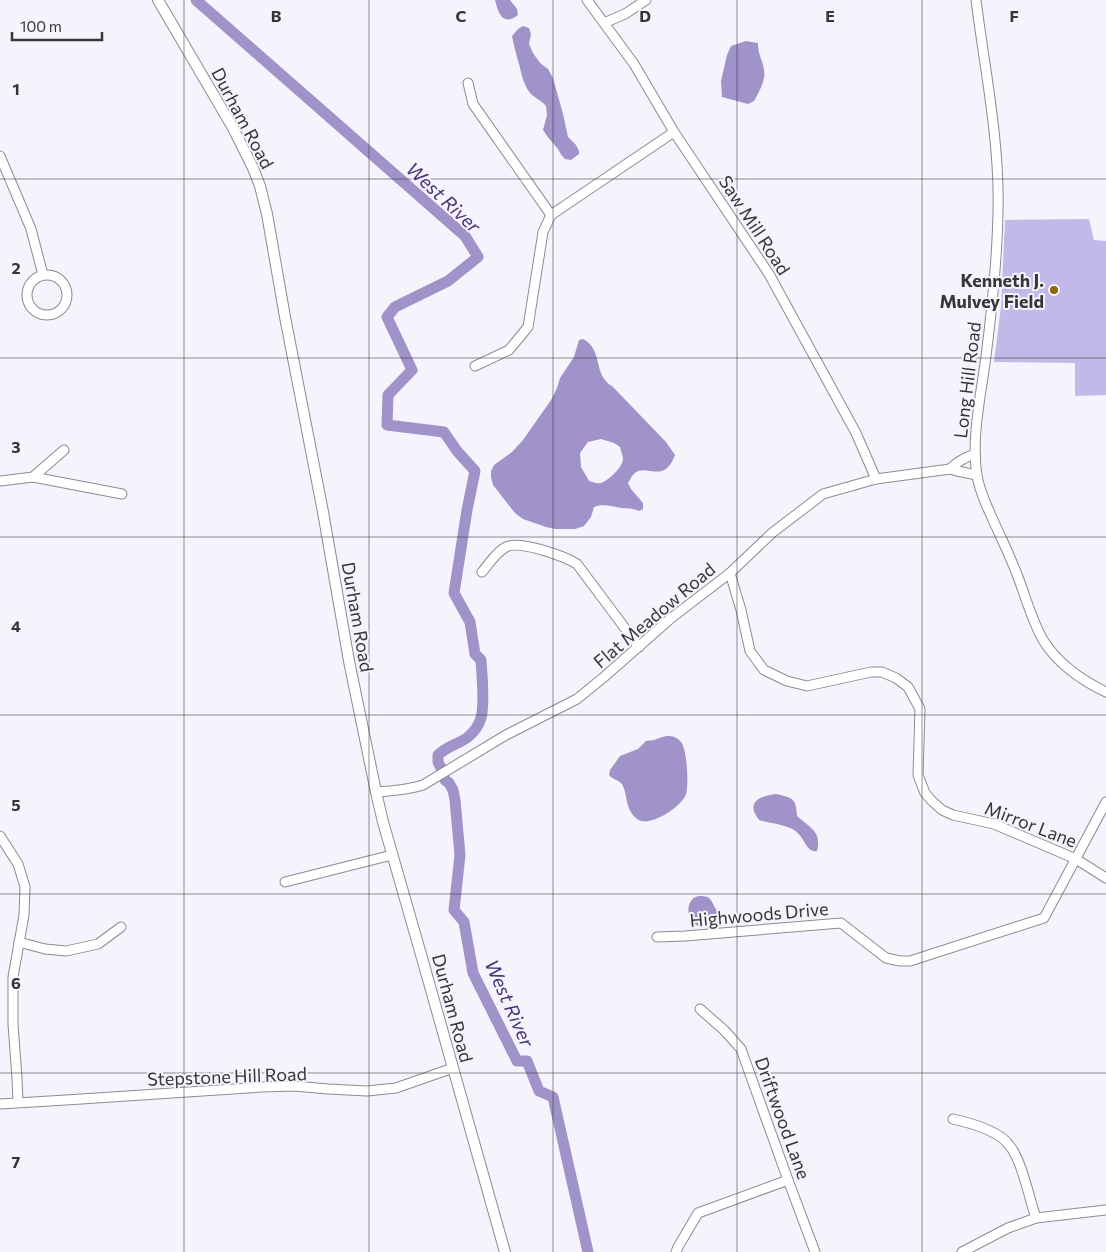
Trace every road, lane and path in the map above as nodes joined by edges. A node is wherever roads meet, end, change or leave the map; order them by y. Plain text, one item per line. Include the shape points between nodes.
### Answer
1 (158, 0) edge
2 (587, 0) edge
3 (646, 0) edge
4 (976, 0) edge
5 (604, 23) junction
6 (468, 83) dead end
7 (674, 132) junction
8 (0, 156) edge
9 (550, 215) junction
10 (43, 275) junction
11 (475, 366) dead end
12 (64, 450) dead end
13 (975, 454) junction
14 (950, 469) junction
15 (977, 475) junction
16 (33, 477) junction
17 (876, 479) junction
18 (0, 480) edge
19 (122, 494) dead end
20 (482, 572) dead end
21 (730, 573) junction
22 (639, 646) junction
23 (1106, 692) edge
24 (376, 792) junction
25 (1106, 802) edge
26 (0, 836) edge
27 (392, 855) junction
28 (1076, 859) junction
29 (1106, 878) edge
30 (284, 882) dead end
31 (121, 927) dead end
32 (657, 937) dead end
33 (20, 942) junction
34 (700, 1009) dead end
35 (453, 1068) junction
36 (18, 1102) junction
37 (0, 1104) edge
38 (953, 1119) dead end
39 (788, 1180) junction
40 (1106, 1210) edge
41 (1036, 1218) junction
42 (505, 1252) edge
43 (676, 1252) edge
44 (815, 1252) edge
45 (962, 1252) edge

1 - 24 main road, Durham Road via 233,128 260,186
2 - 5 street, Saw Mill Road
3 - 5 street
4 - 13 street, Long Hill Road via 998,171 998,214 994,282
5 - 7 street, Saw Mill Road via 634,64
6 - 9 street via 473,104
7 - 9 street
7 - 17 street, Saw Mill Road via 769,274 856,433
8 - 10 street via 29,223
9 - 11 street via 543,232 528,327 509,350
10 - 10 street via 59,279 67,293 62,308 48,315 33,310 27,298 32,282
12 - 16 street
13 - 14 street, Flat Meadow Road
13 - 15 street, Long Hill Road
14 - 15 street, Flat Meadow Road
14 - 17 street, Flat Meadow Road
15 - 23 street, Long Hill Road via 983,498 1043,639 1070,670
16 - 18 street
16 - 19 street
17 - 21 street, Flat Meadow Road via 823,494 772,533
20 - 22 street via 504,548 512,545 568,559 577,564
21 - 22 street, Flat Meadow Road
21 - 28 street, Mirror Lane via 750,651 764,670 786,681 807,686 871,672 882,672 896,678 908,687 920,709 918,775 932,801 953,815 994,824
22 - 24 street, Flat Meadow Road via 577,699 506,735 423,785
24 - 27 main road, Durham Road
25 - 28 street, Highwoods Drive
26 - 33 street via 18,864 25,887
27 - 30 street
27 - 35 main road, Durham Road
28 - 29 street, Mirror Lane
28 - 32 street, Highwoods Drive via 1044,918 910,961 886,958 841,923
31 - 33 street via 98,944 66,951
33 - 36 street via 13,977
34 - 39 street, Driftwood Lane via 742,1049
35 - 36 street, Stepstone Hill Road via 396,1088 367,1091 262,1087
35 - 42 main road, Durham Road
36 - 37 street, Stepstone Hill Road
38 - 41 street via 992,1131 1010,1146
39 - 43 street via 698,1213
39 - 44 street, Driftwood Lane
40 - 41 street
41 - 45 street via 1008,1228

